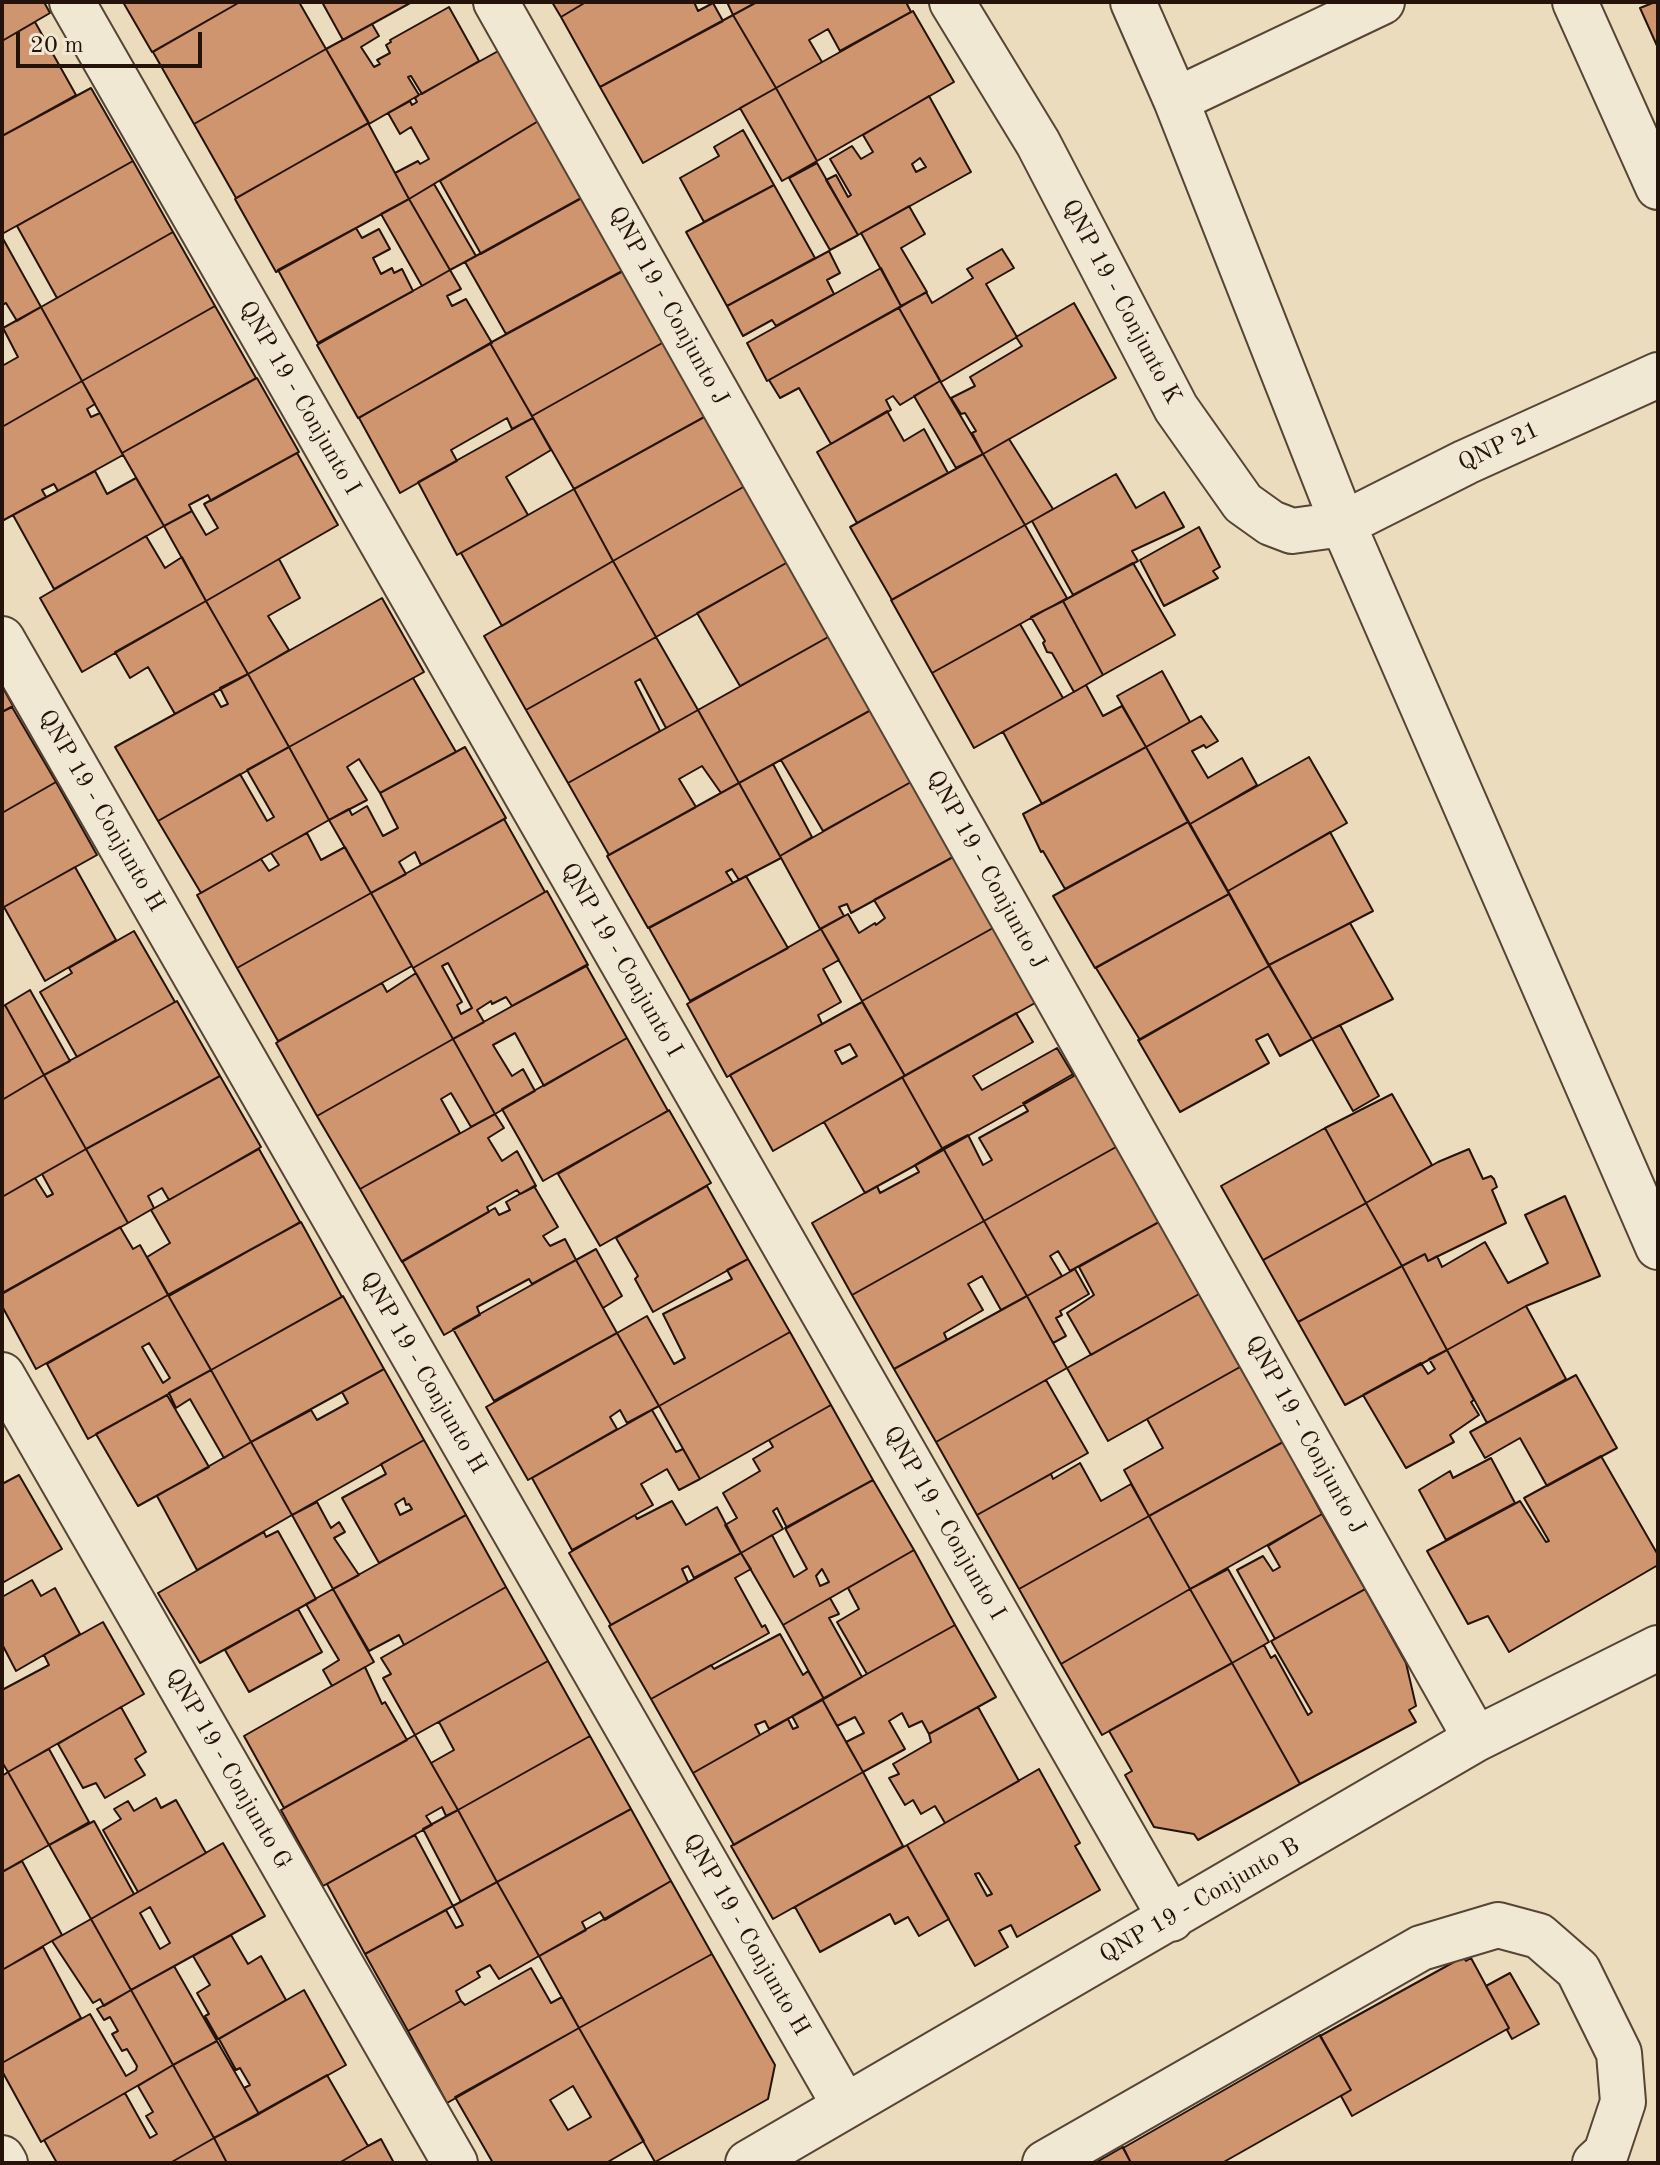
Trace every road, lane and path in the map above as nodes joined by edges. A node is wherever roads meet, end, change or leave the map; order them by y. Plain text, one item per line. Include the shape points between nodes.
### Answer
1 (72, 2) edge
2 (496, 2) edge
3 (952, 2) edge
4 (1133, 2) edge
5 (1382, 2) edge
6 (1575, 2) edge
7 (1176, 100) junction
8 (1658, 187) edge
9 (1658, 375) edge
10 (1343, 524) junction
11 (2, 639) edge
12 (1658, 1247) edge
13 (2, 1375) edge
14 (1658, 1648) edge
15 (1476, 1739) junction
16 (1171, 1919) junction
17 (845, 2106) junction
18 (455, 2163) edge
19 (748, 2163) edge
20 (1045, 2163) edge
21 (1595, 2163) edge

1 - 16 street, QNP 19 - Conjunto I
2 - 15 street, QNP 19 - Conjunto J
3 - 10 street, QNP 19 - Conjunto K via 1038,143 1176,408 1243,503 1292,531
4 - 7 street
5 - 7 street
6 - 8 street
7 - 10 street
9 - 10 street, QNP 21
10 - 12 street
11 - 17 street, QNP 19 - Conjunto H
13 - 18 street, QNP 19 - Conjunto G
14 - 15 street, QNP 19 - Conjunto B
15 - 16 street, QNP 19 - Conjunto B
16 - 17 street, QNP 19 - Conjunto B
17 - 19 street, QNP 19 - Conjunto B
20 - 21 street via 1421,1948 1498,1925 1539,1936 1578,1970 1619,2053 1623,2102 1606,2153

